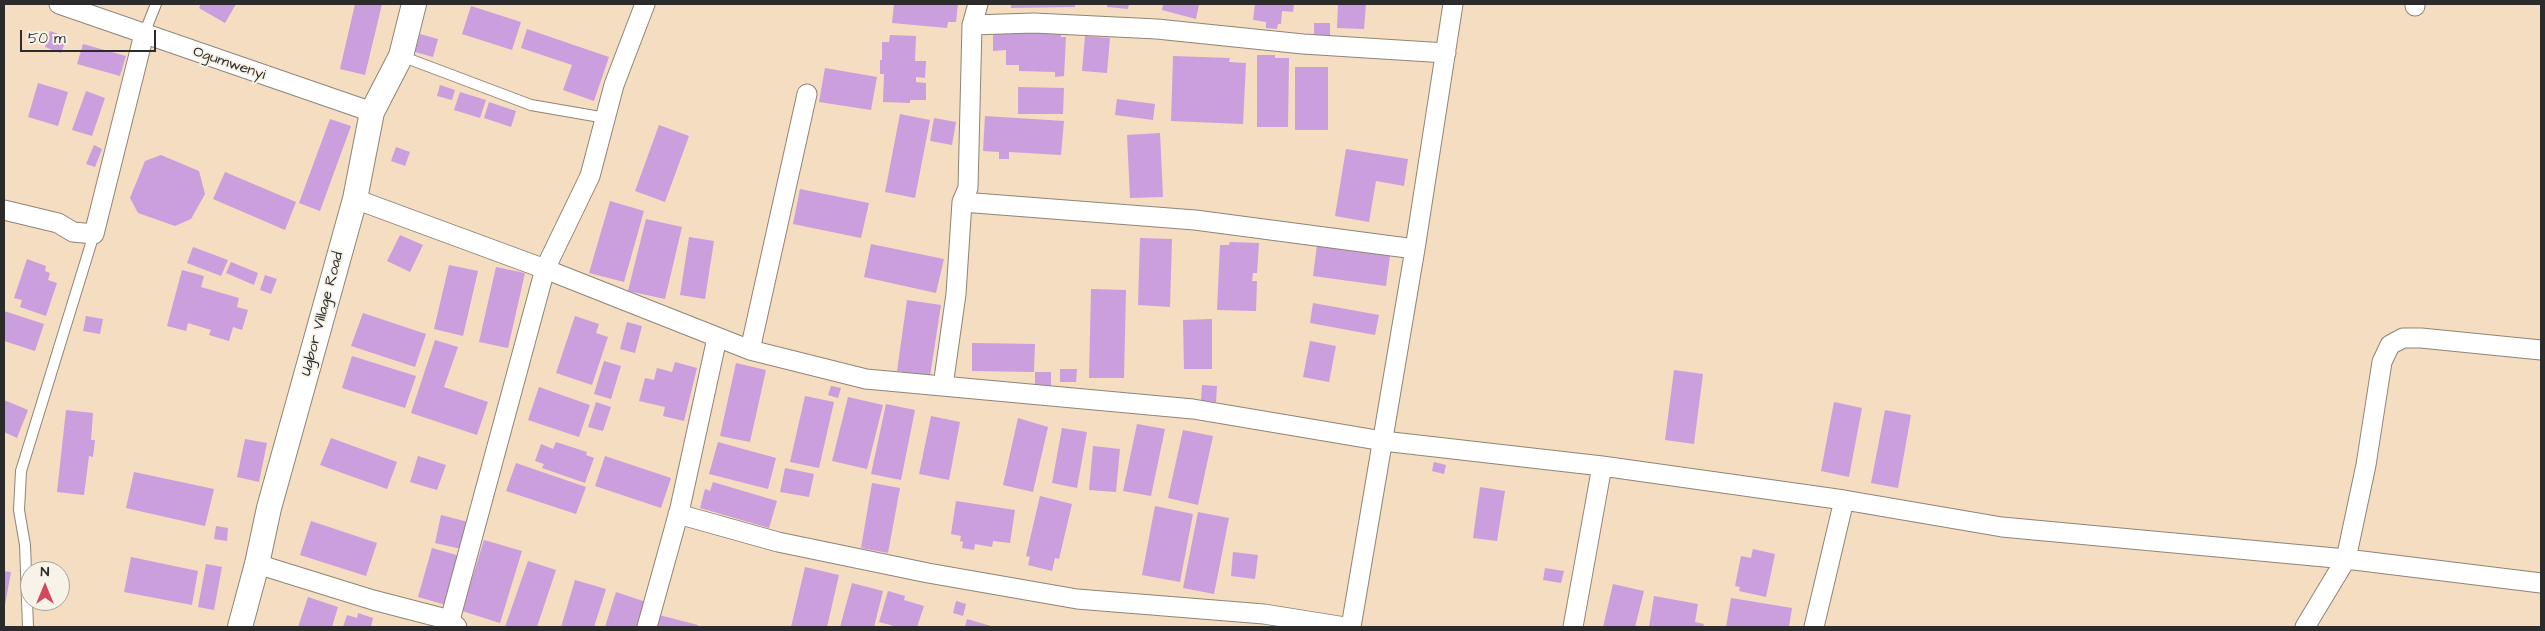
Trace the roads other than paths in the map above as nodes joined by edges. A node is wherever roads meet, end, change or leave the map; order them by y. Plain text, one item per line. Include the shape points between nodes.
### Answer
1 (59, 4) edge
2 (156, 4) edge
3 (414, 4) edge
4 (645, 4) edge
5 (978, 4) edge
6 (1453, 4) edge
7 (972, 25) junction
8 (144, 34) junction
9 (1446, 52) junction
10 (400, 56) junction
11 (807, 94) dead end
12 (372, 112) junction
13 (606, 118) junction
14 (355, 199) junction
15 (962, 202) junction
16 (4, 210) edge
17 (94, 234) junction
18 (1415, 249) junction
19 (545, 269) junction
20 (717, 338) junction
21 (750, 350) junction
22 (2541, 350) edge
23 (943, 386) junction
24 (1383, 441) junction
25 (1602, 466) junction
26 (1844, 500) junction
27 (678, 514) junction
28 (2346, 559) junction
29 (258, 564) junction
30 (2541, 583) edge
31 (453, 624) edge
32 (28, 627) edge
33 (240, 627) edge
34 (647, 627) edge
35 (1345, 627) edge
36 (1351, 627) edge
37 (1573, 627) edge
38 (1814, 627) edge
39 (2305, 627) edge

1 - 8 street, Ogumwenyi
2 - 8 lane
3 - 10 street, Ugbor Village Road
4 - 13 street via 614,85
5 - 7 street
6 - 9 street
7 - 9 street via 1034,23 1157,29 1303,44
7 - 15 street via 968,188
8 - 12 street, Ogumwenyi
8 - 17 street
9 - 18 street
10 - 12 street, Ugbor Village Road
10 - 13 lane via 531,105
11 - 21 street
12 - 14 street, Ugbor Village Road
13 - 19 street via 590,176
14 - 19 street
14 - 29 street, Ugbor Village Road via 269,508
15 - 18 street via 1195,220
15 - 23 street via 956,294
16 - 17 street via 58,223 74,232
17 - 32 lane via 21,471 19,510 25,546
18 - 24 street
19 - 20 street
19 - 31 street
20 - 21 street
20 - 27 street
21 - 23 street via 866,379
22 - 28 street via 2421,338 2403,338 2390,345 2382,362 2366,465
23 - 24 street via 1193,408
24 - 25 street
24 - 36 street
25 - 26 street
25 - 37 street
26 - 28 street via 2002,527
26 - 38 street
27 - 34 street
27 - 35 street via 778,542 1077,599 1264,614
28 - 30 street
28 - 39 street
29 - 31 street
29 - 33 street, Ugbor Village Road

